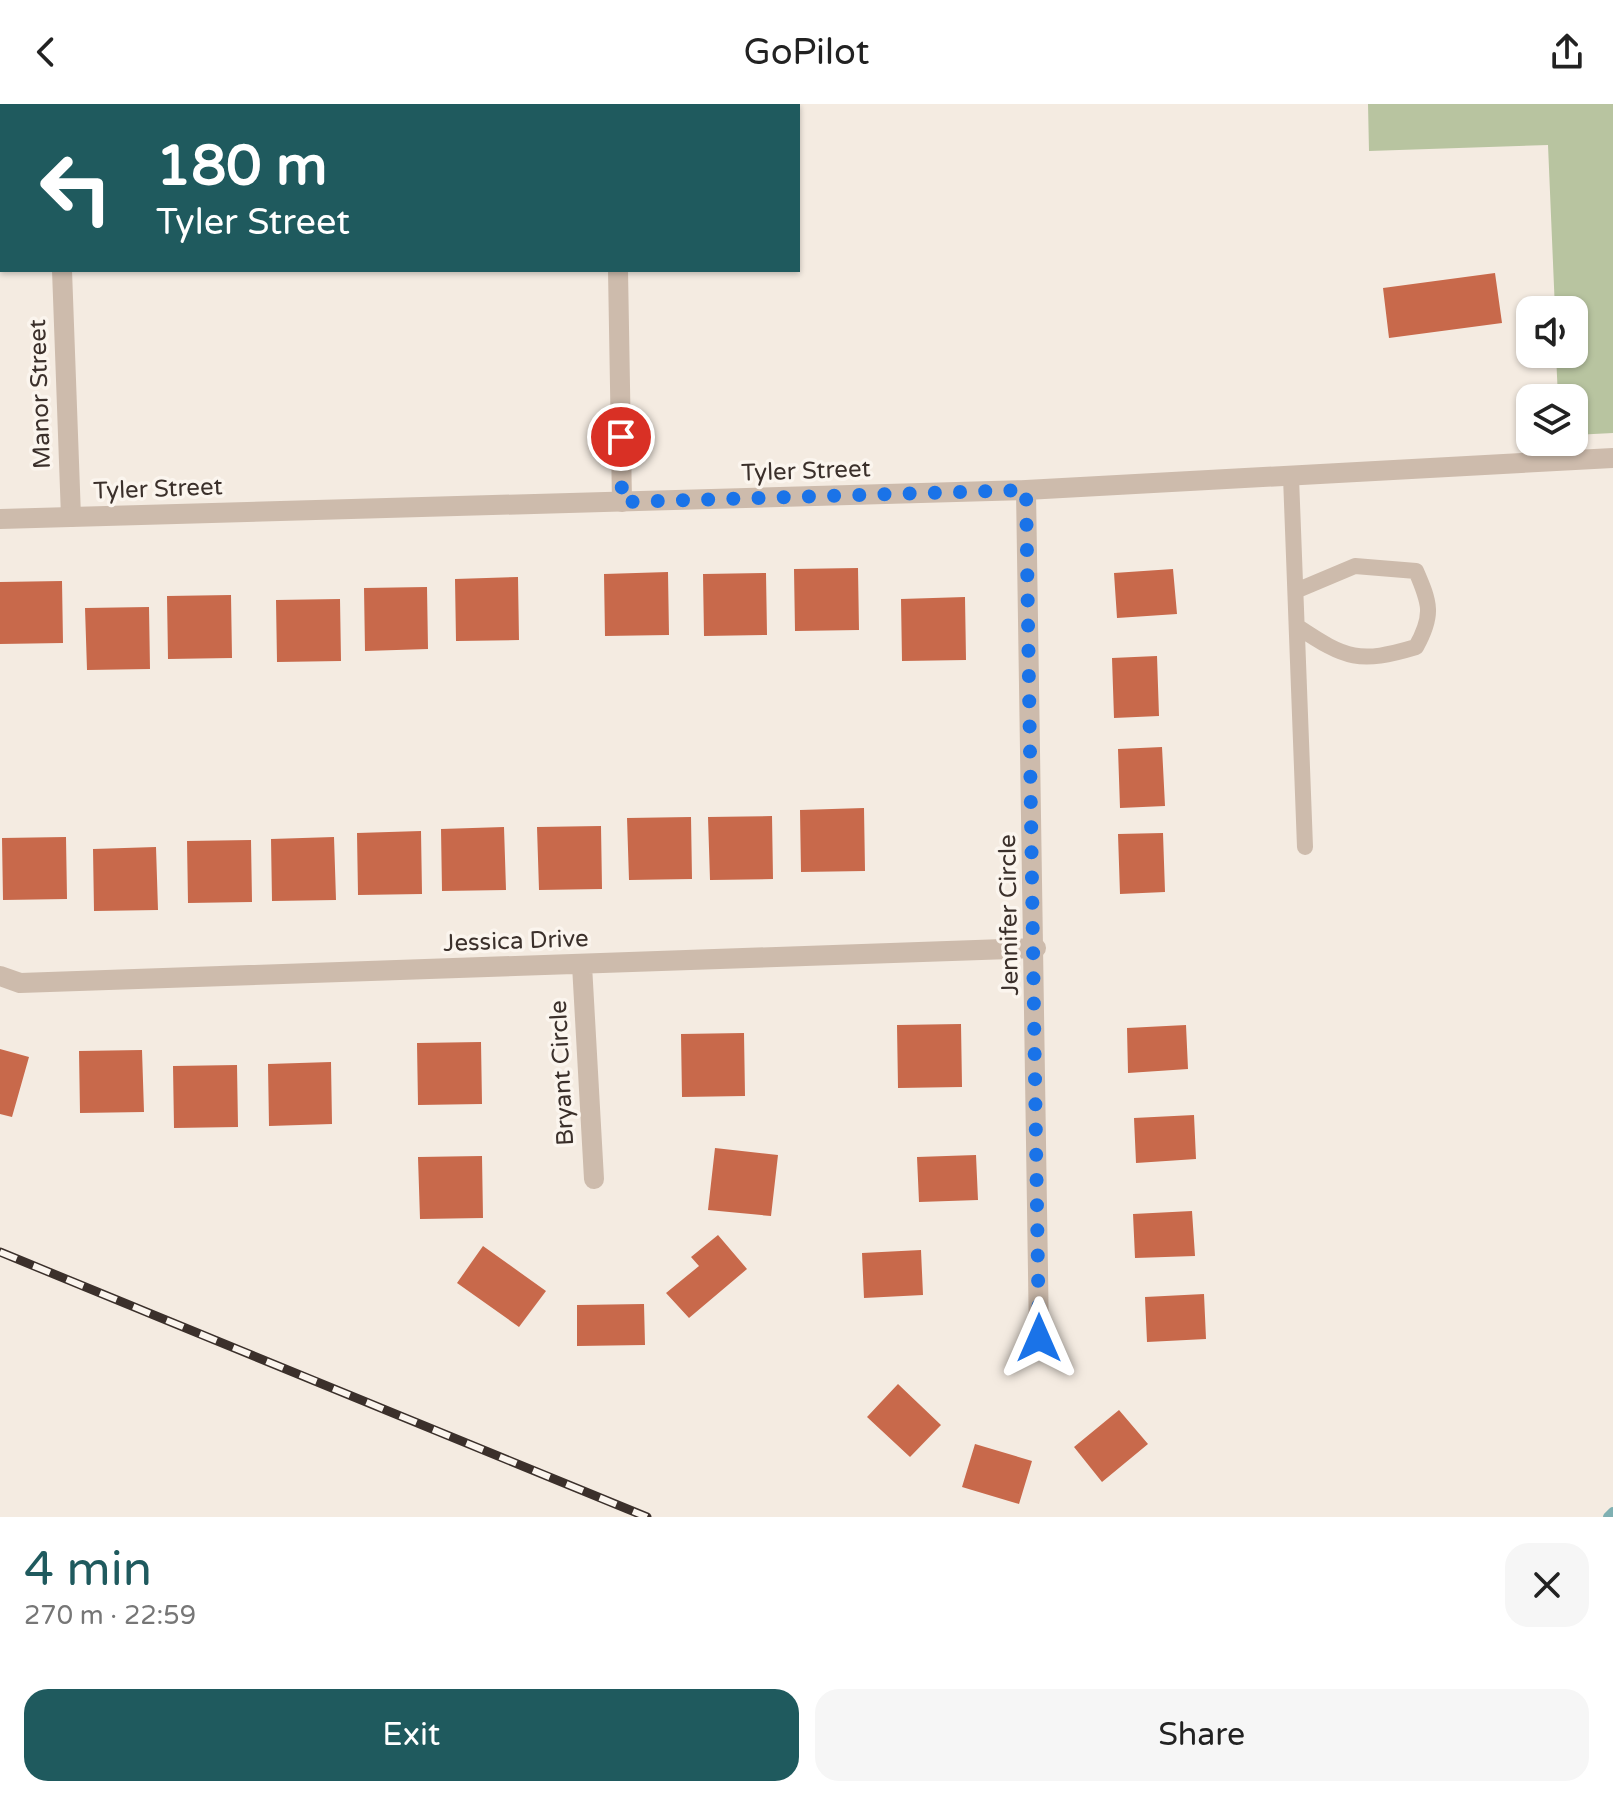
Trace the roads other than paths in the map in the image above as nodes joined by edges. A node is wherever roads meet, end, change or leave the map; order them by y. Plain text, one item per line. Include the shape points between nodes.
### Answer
1 (62, 272) edge
2 (618, 272) edge
3 (1613, 458) edge
4 (1291, 477) junction
5 (1026, 490) junction
6 (622, 502) junction
7 (71, 517) junction
8 (0, 519) edge
9 (1298, 590) junction
10 (1298, 627) junction
11 (1305, 847) dead end
12 (1036, 948) junction
13 (582, 965) junction
14 (0, 976) edge
15 (594, 1179) dead end
16 (1039, 1338) dead end

1 - 7 street, Manor Street
2 - 6 street
3 - 4 street, Tyler Street
4 - 5 street, Tyler Street
4 - 9 lane
5 - 6 street, Tyler Street
5 - 12 street, Jennifer Circle
6 - 7 street, Tyler Street
7 - 8 street, Tyler Street
9 - 10 lane
9 - 10 lane via 1355,566 1416,571 1429,598 1429,625 1416,647 1377,659 1337,653
10 - 11 lane
12 - 13 street, Jessica Drive
12 - 16 street, Jennifer Circle
13 - 14 street, Jessica Drive via 20,983
13 - 15 street, Bryant Circle

